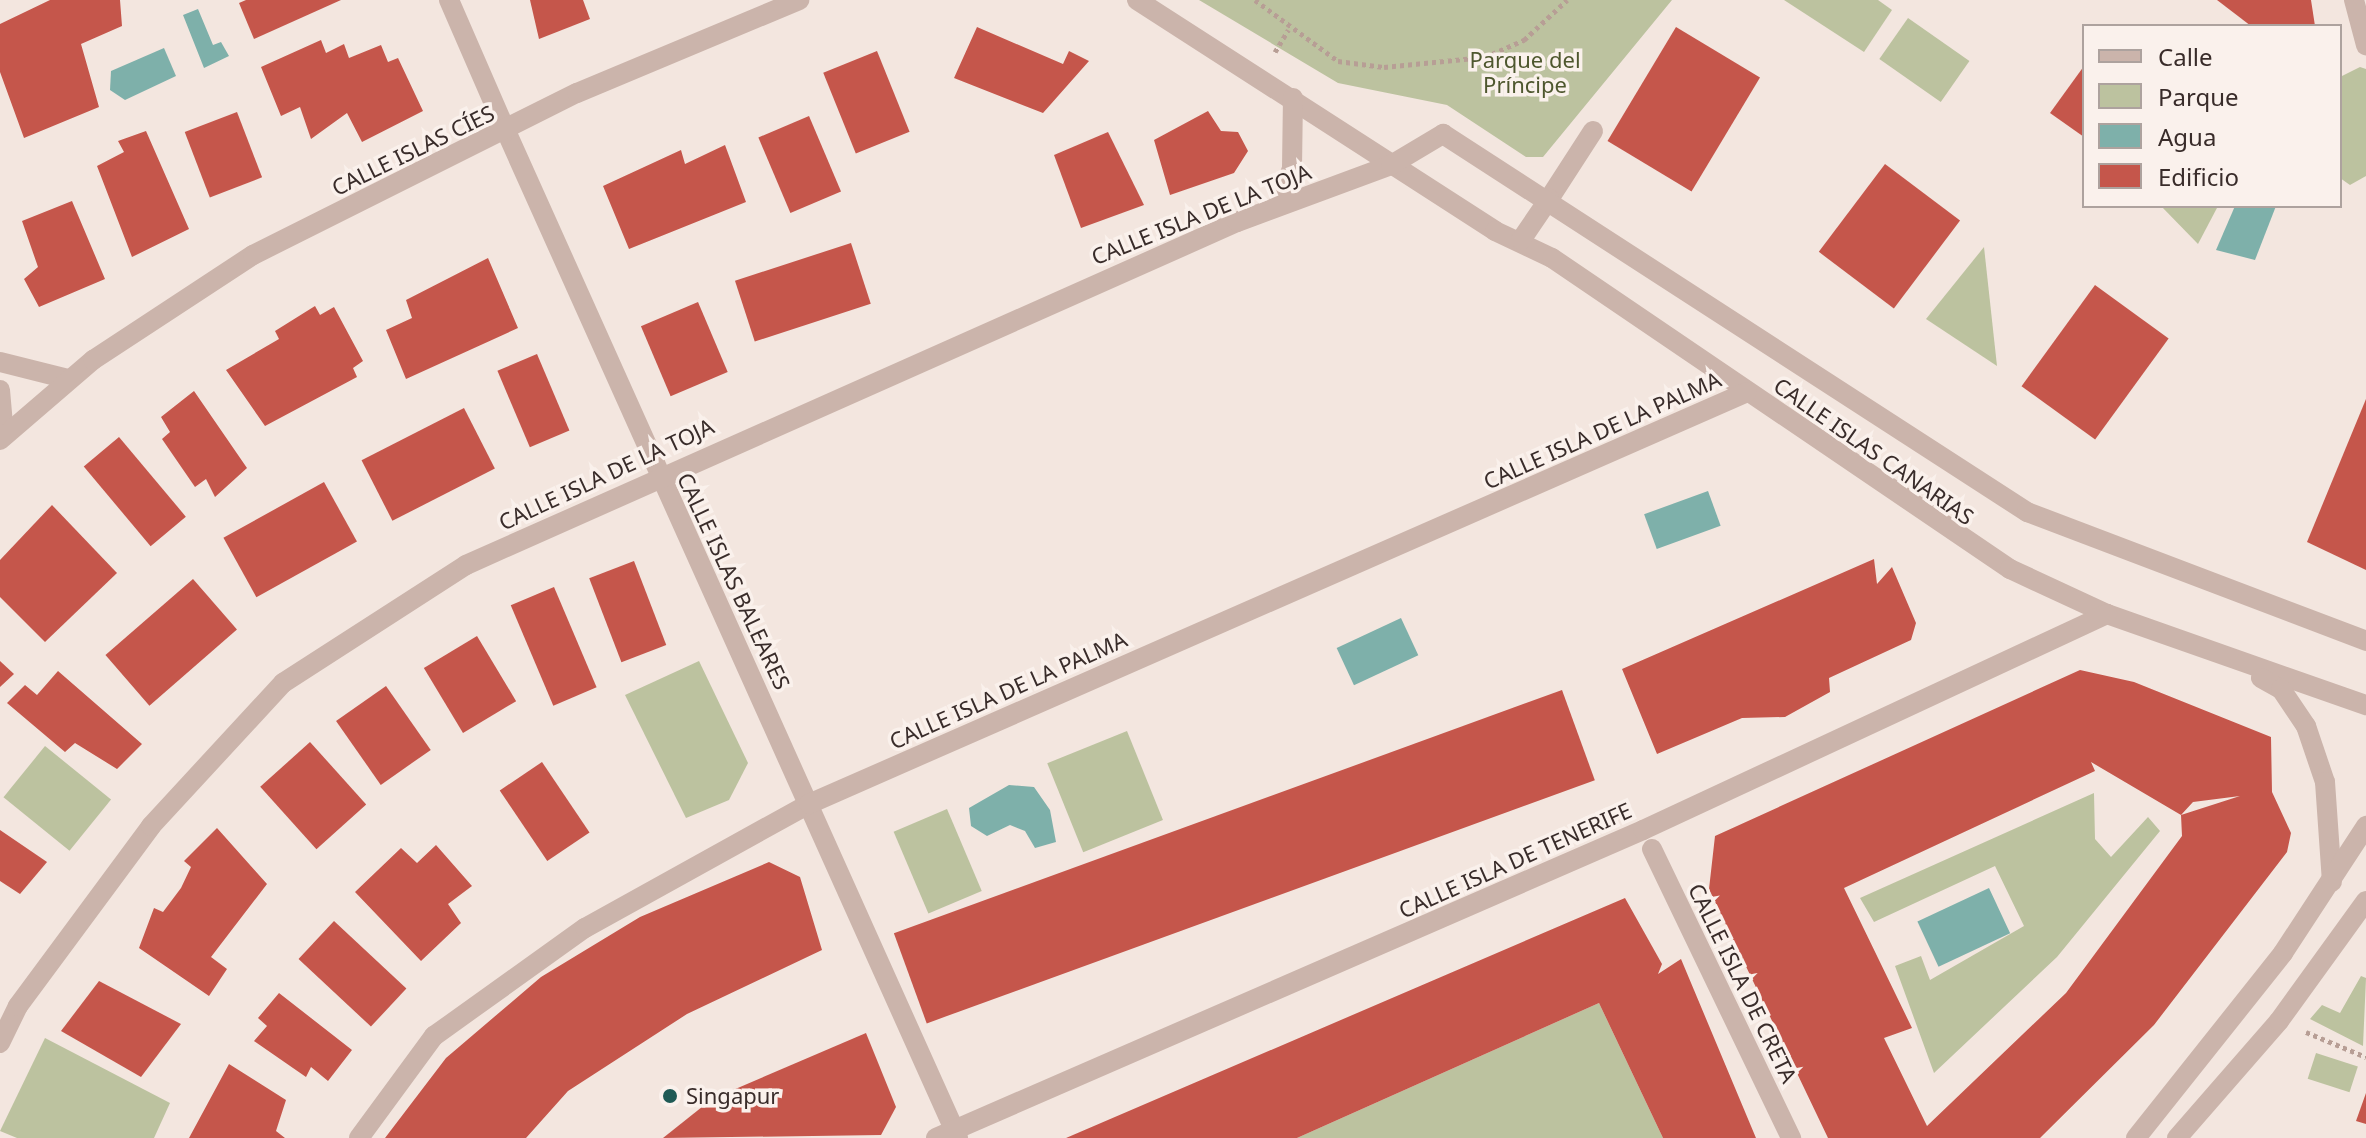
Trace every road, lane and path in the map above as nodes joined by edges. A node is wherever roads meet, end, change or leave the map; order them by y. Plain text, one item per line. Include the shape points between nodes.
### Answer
1 (449, 0) edge
2 (799, 0) edge
3 (1137, 0) edge
4 (1255, 0) edge
5 (1567, 0) edge
6 (2354, 0) edge
7 (2366, 45) edge
8 (1293, 98) junction
9 (506, 131) junction
10 (1593, 131) dead end
11 (1391, 165) junction
12 (1549, 199) junction
13 (1278, 205) junction
14 (1521, 240) junction
15 (0, 362) edge
16 (68, 379) junction
17 (0, 390) edge
18 (1747, 392) junction
19 (2, 438) edge
20 (659, 474) junction
21 (2107, 614) junction
22 (2366, 641) edge
23 (2208, 650) junction
24 (2366, 705) edge
25 (809, 804) junction
26 (2366, 826) edge
27 (1652, 849) dead end
28 (2332, 882) junction
29 (2366, 901) edge
30 (2279, 1021) junction
31 (0, 1043) edge
32 (2366, 1057) edge
33 (950, 1135) edge
34 (359, 1138) edge
35 (1791, 1138) edge
36 (2136, 1138) edge
37 (2177, 1138) edge

1 - 9 street, CALLE ISLAS BALEARES
2 - 9 street, CALLE ISLAS CÍES via 577,93
3 - 8 street, CALLE ISLAS CANARIAS
4 - 5 path via 1338,61 1384,67 1485,57 1524,40
6 - 7 street
8 - 11 street, CALLE ISLAS CANARIAS
8 - 13 street via 1292,168
9 - 16 street, CALLE ISLAS CÍES via 253,255
9 - 20 street, CALLE ISLAS BALEARES
10 - 12 street
11 - 12 street, CALLE ISLAS CANARIAS via 1443,134
11 - 13 street, CALLE ISLA DE LA TOJA
11 - 14 street, CALLE ISLAS CANARIAS
12 - 14 street
12 - 22 street, CALLE ISLAS CANARIAS via 2027,512
13 - 20 street, CALLE ISLA DE LA TOJA
14 - 18 street, CALLE ISLAS CANARIAS
15 - 16 street
16 - 19 street, CALLE ISLAS CÍES
17 - 19 street
18 - 21 street, CALLE ISLAS CANARIAS via 1959,539
18 - 25 street, CALLE ISLA DE LA PALMA
20 - 25 street, CALLE ISLAS BALEARES
20 - 31 street, CALLE ISLA DE LA TOJA via 466,565 283,683 151,826 18,1006
21 - 23 street, CALLE ISLAS CANARIAS
21 - 33 street, CALLE ISLA DE TENERIFE via 1643,830
23 - 24 street, CALLE ISLAS CANARIAS
23 - 28 street via 2281,689 2306,726 2325,782
25 - 33 street, CALLE ISLAS BALEARES
25 - 34 street, CALLE ISLA DE LA PALMA via 585,928 434,1036
26 - 28 street
27 - 35 street, CALLE ISLA DE CRETA
28 - 36 street
29 - 30 street
30 - 32 path
30 - 37 street

